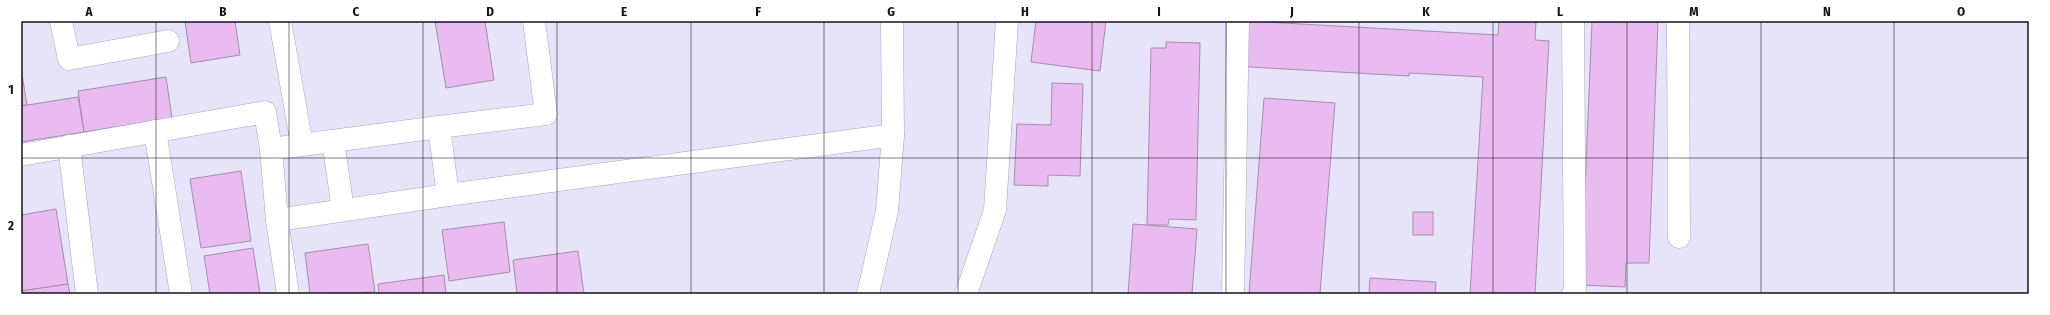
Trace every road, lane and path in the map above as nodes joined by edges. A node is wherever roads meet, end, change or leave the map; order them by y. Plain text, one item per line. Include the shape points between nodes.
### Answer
1 (61, 21) edge
2 (280, 21) edge
3 (534, 21) edge
4 (892, 21) edge
5 (1007, 21) edge
6 (1238, 21) edge
7 (1573, 21) edge
8 (1678, 21) edge
9 (168, 41) dead end
10 (439, 128) junction
11 (155, 131) junction
12 (893, 135) junction
13 (333, 141) junction
14 (302, 145) junction
15 (69, 146) junction
16 (271, 149) junction
17 (21, 155) edge
18 (448, 195) junction
19 (343, 210) junction
20 (277, 220) junction
21 (1679, 237) dead end
22 (87, 294) edge
23 (181, 294) edge
24 (288, 294) edge
25 (868, 294) edge
26 (966, 294) edge
27 (1233, 294) edge
28 (1573, 294) edge

1 - 9 street via 68,59
2 - 14 street
3 - 10 street via 546,114
4 - 12 street
5 - 26 street via 995,210
6 - 27 street
7 - 28 street
8 - 21 street
10 - 13 street
10 - 18 street
11 - 15 street
11 - 16 street via 265,112
11 - 23 street
12 - 18 street
12 - 25 street via 887,211
13 - 14 street
13 - 19 street
14 - 16 street
15 - 17 street
15 - 22 street
16 - 20 street
18 - 19 street
19 - 20 street
20 - 24 street

